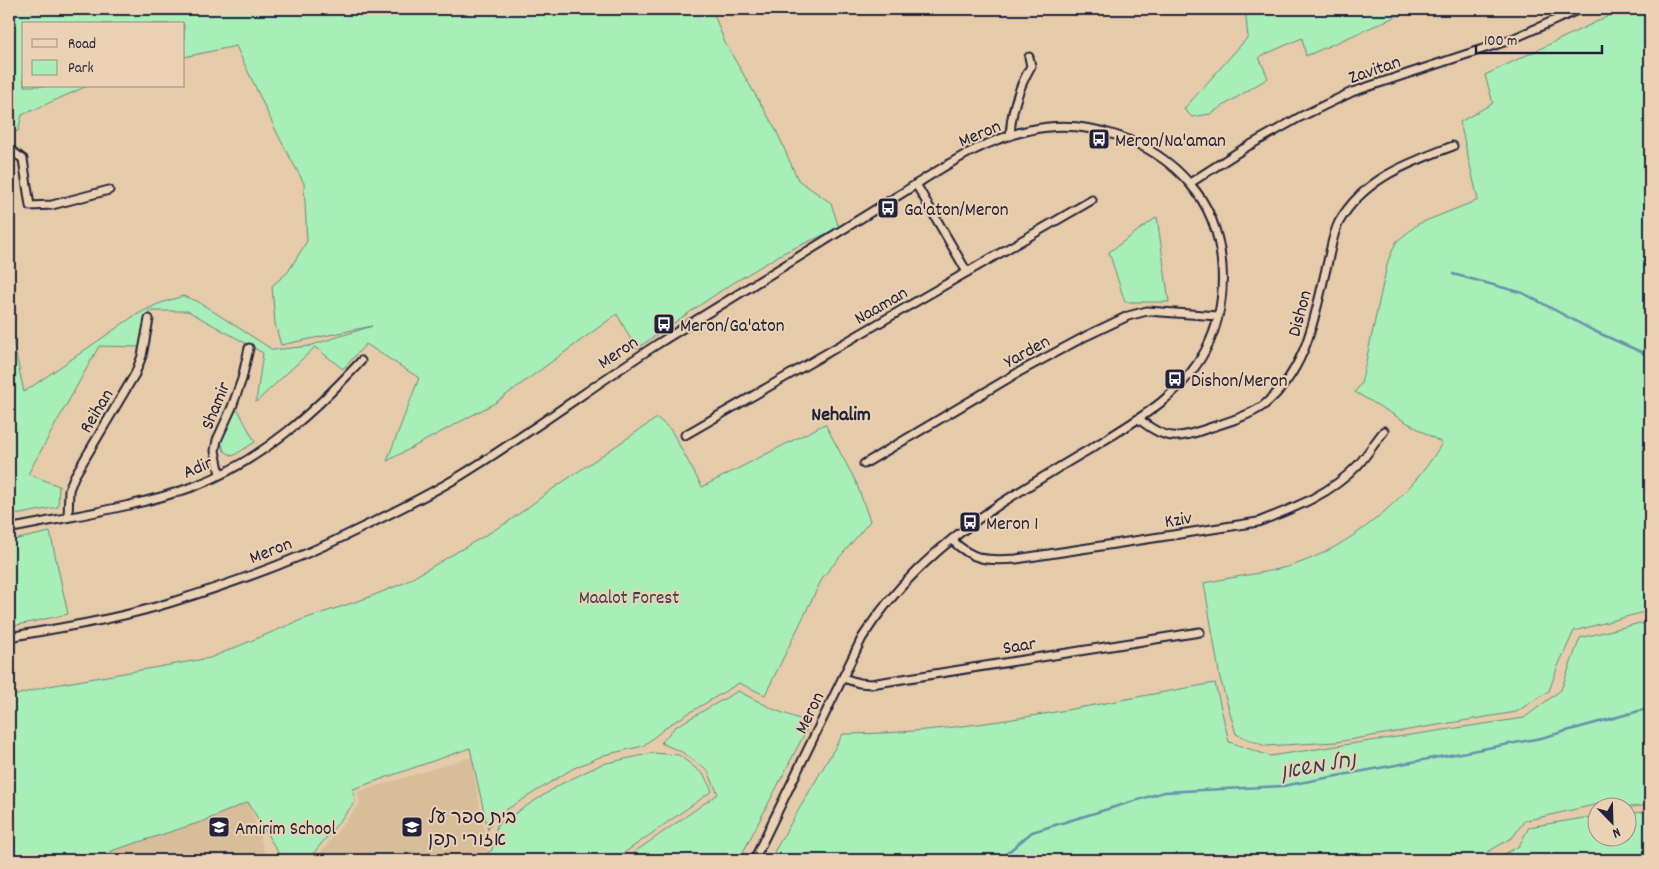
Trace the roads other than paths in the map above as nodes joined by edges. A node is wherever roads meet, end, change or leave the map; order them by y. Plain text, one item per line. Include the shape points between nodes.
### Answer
1 (1580, 9) edge
2 (1030, 57) dead end
3 (1010, 136) junction
4 (1454, 146) dead end
5 (9, 149) edge
6 (1190, 183) junction
7 (916, 184) junction
8 (109, 190) dead end
9 (1092, 200) dead end
10 (967, 272) junction
11 (1218, 316) junction
12 (150, 319) dead end
13 (249, 348) dead end
14 (361, 361) dead end
15 (1139, 419) junction
16 (1384, 431) dead end
17 (685, 435) dead end
18 (864, 464) dead end
19 (220, 474) junction
20 (68, 517) junction
21 (9, 529) edge
22 (952, 540) junction
23 (1200, 632) dead end
24 (9, 637) edge
25 (843, 678) junction
26 (754, 860) edge

1 - 6 street, Zavitan via 1510,40 1352,92 1251,144
2 - 3 street via 1031,66 1010,116
3 - 6 street, Meron via 1031,129 1097,129 1146,149
3 - 7 street, Meron via 972,149
4 - 15 street, Dishon via 1403,166 1361,192 1338,223 1302,357 1263,406 1228,422 1180,437 1153,431
5 - 8 street via 23,159 30,206 52,205
6 - 11 street, Meron via 1208,215 1219,244 1223,274
7 - 10 street
7 - 24 street, Meron via 658,344 458,477 354,532 272,567 169,603
9 - 10 street, Naaman
10 - 17 street, Naaman
11 - 15 street, Meron via 1206,348 1192,370 1175,390
11 - 18 street, Yarden via 1147,311 1128,316 1019,372
12 - 20 street, Reihan via 135,374 74,477 69,490
13 - 19 street, Shamir via 240,386 216,440
14 - 19 street, Adir via 283,435 246,461
15 - 22 street, Meron via 998,505
16 - 22 street, Kziv via 1358,465 1327,491 1258,522 999,560 973,557
19 - 20 street, Adir via 196,486 155,498
20 - 21 street, Adir
22 - 25 street, Meron via 906,580 880,609
23 - 25 street, Saar via 871,684
25 - 26 street, Meron

